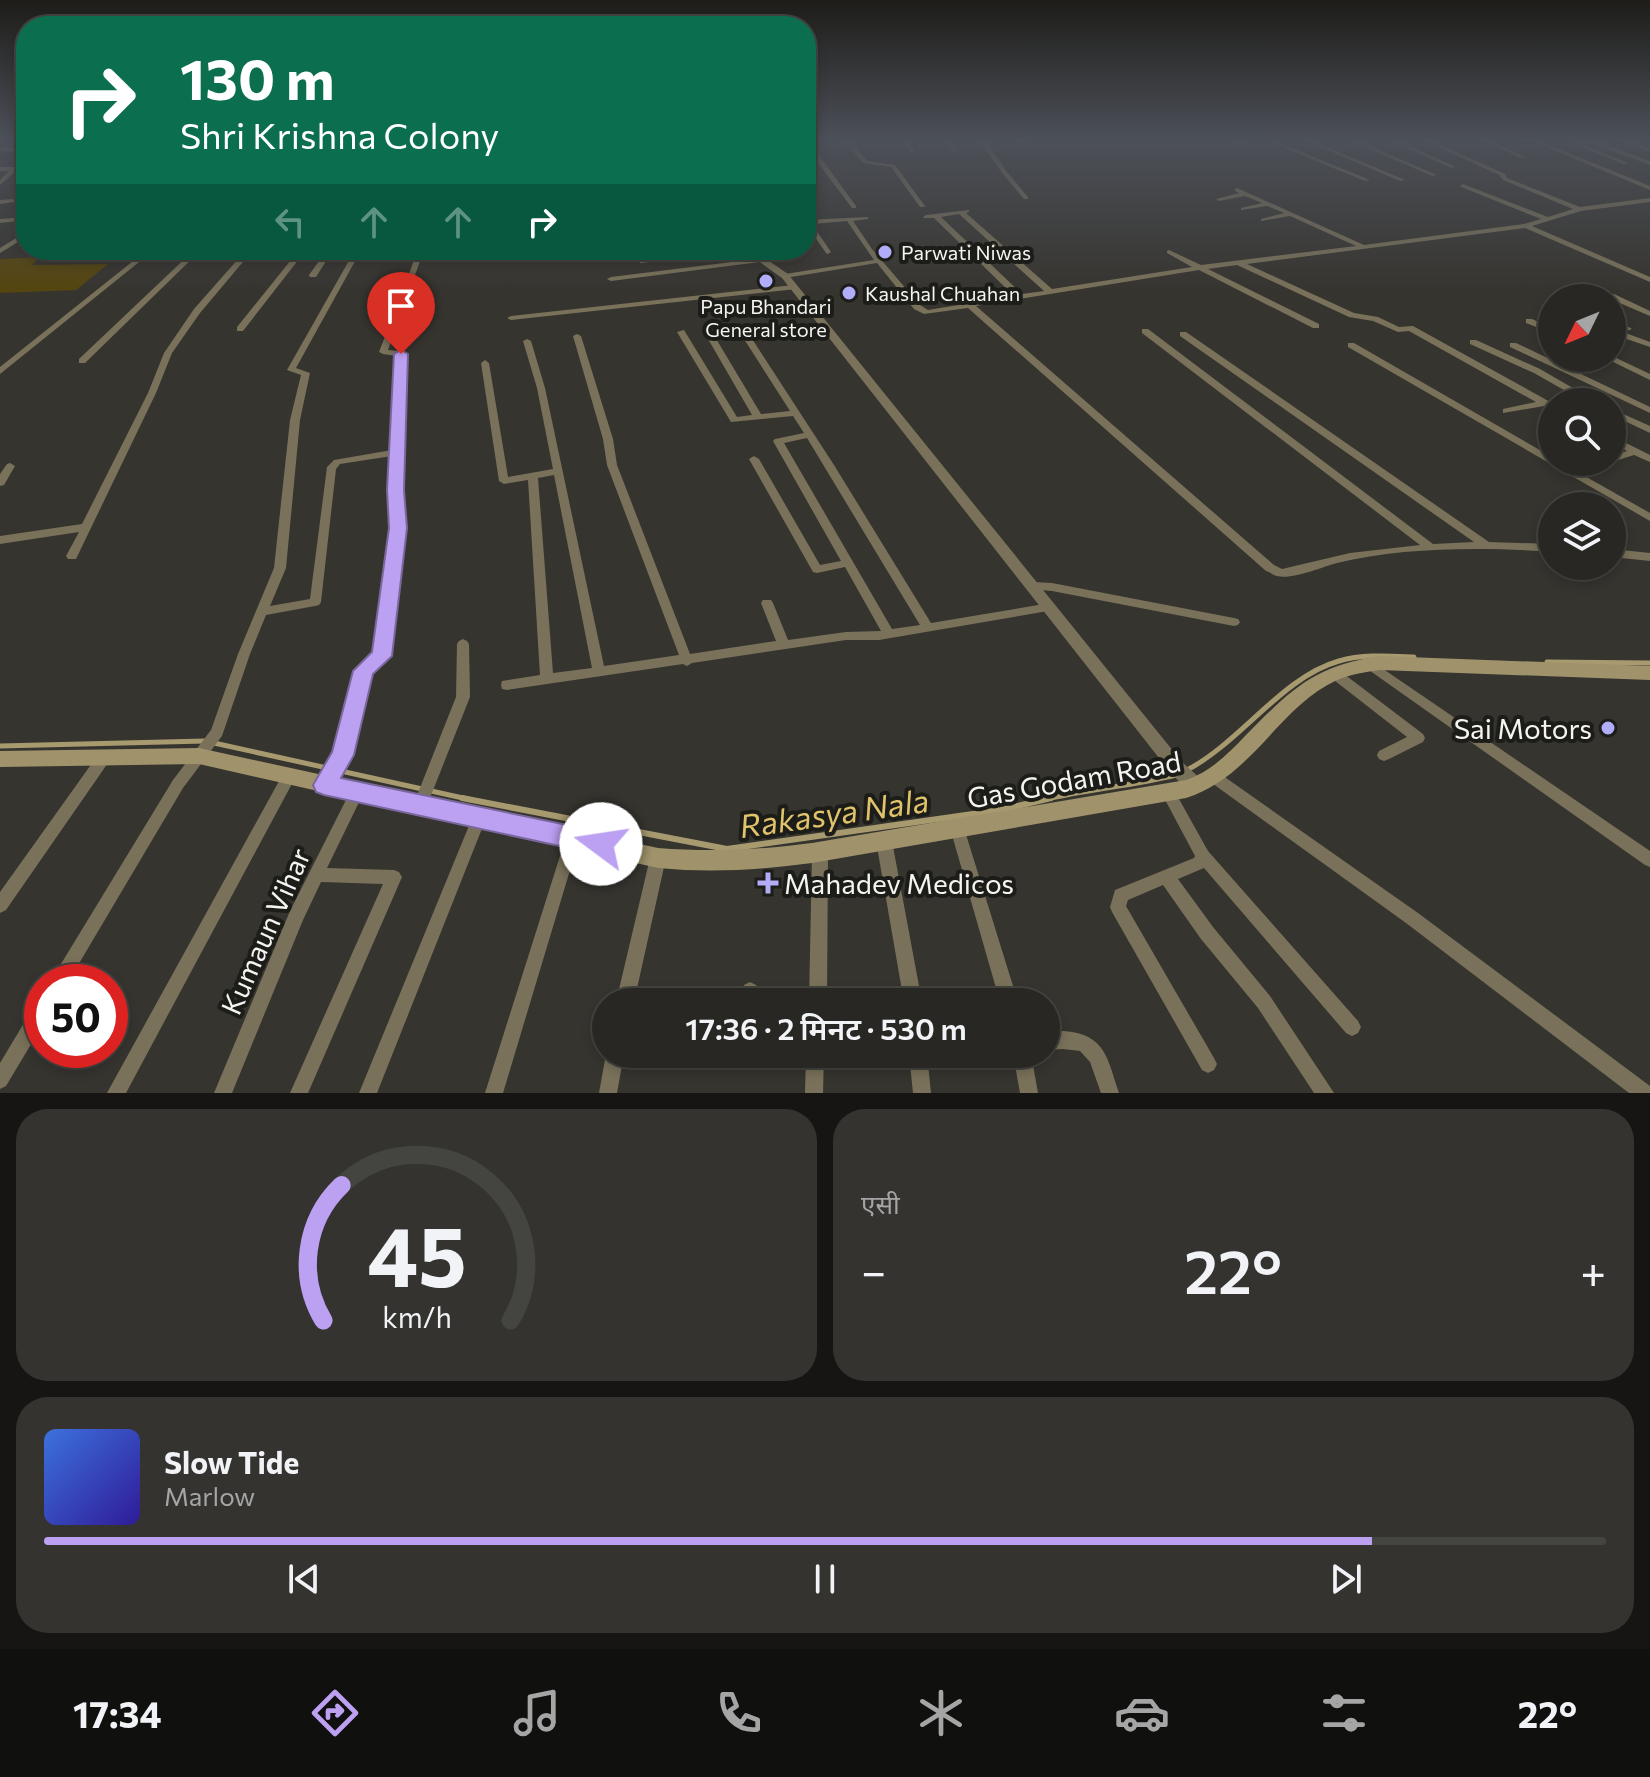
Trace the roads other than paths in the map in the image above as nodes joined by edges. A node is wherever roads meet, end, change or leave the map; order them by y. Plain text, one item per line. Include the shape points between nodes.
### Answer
1 (841, 190) edge
2 (910, 190) edge
3 (1019, 190) edge
4 (1237, 190) dead end
5 (1473, 190) edge
6 (1533, 190) edge
7 (1246, 194) junction
8 (1026, 198) dead end
9 (1219, 199) dead end
10 (12, 201) dead end
11 (1648, 201) edge
12 (0, 202) edge
13 (1268, 204) junction
14 (922, 206) dead end
15 (854, 207) dead end
16 (1243, 209) dead end
17 (1580, 209) junction
18 (971, 211) dead end
19 (961, 212) junction
20 (1291, 214) junction
21 (936, 216) junction
22 (926, 217) dead end
23 (866, 218) dead end
24 (849, 219) junction
25 (1547, 219) junction
26 (15, 220) dead end
27 (1263, 220) dead end
28 (0, 221) edge
29 (816, 221) edge
30 (1525, 226) junction
31 (816, 235) edge
32 (1362, 246) junction
33 (828, 252) dead end
34 (1169, 252) dead end
35 (139, 260) edge
36 (188, 260) edge
37 (241, 260) edge
38 (295, 260) edge
39 (323, 260) edge
40 (352, 260) edge
41 (417, 260) edge
42 (649, 260) edge
43 (765, 260) joint
44 (641, 261) dead end
45 (879, 261) junction
46 (1239, 263) junction
47 (1197, 268) junction
48 (313, 275) dead end
49 (611, 279) dead end
50 (1650, 280) edge
51 (789, 281) junction
52 (1049, 291) junction
53 (1019, 296) junction
54 (1626, 303) edge
55 (970, 305) junction
56 (1650, 314) edge
57 (511, 318) dead end
58 (1529, 321) dead end
59 (739, 325) dead end
60 (1538, 325) edge
61 (1316, 326) dead end
62 (240, 329) dead end
63 (1145, 331) dead end
64 (681, 332) dead end
65 (708, 332) dead end
66 (1183, 334) dead end
67 (1626, 335) edge
68 (577, 336) dead end
69 (527, 341) dead end
70 (1473, 342) dead end
71 (1351, 345) dead end
72 (1513, 345) dead end
73 (1650, 345) edge
74 (82, 361) dead end
75 (485, 363) dead end
76 (1626, 366) edge
77 (0, 371) edge
78 (1650, 377) edge
79 (1567, 388) edge
80 (1538, 399) edge
81 (1538, 407) edge
82 (1650, 410) edge
83 (1506, 411) dead end
84 (794, 413) junction
85 (758, 417) junction
86 (1626, 418) edge
87 (1650, 430) edge
88 (807, 435) junction
89 (1626, 446) edge
90 (1636, 451) junction
91 (396, 452) junction
92 (1626, 454) edge
93 (754, 459) dead end
94 (1650, 459) edge
95 (10, 466) dead end
96 (558, 471) junction
97 (533, 476) junction
98 (0, 483) edge
99 (1650, 518) edge
100 (86, 527) junction
101 (0, 540) edge
102 (1486, 545) junction
103 (1430, 547) junction
104 (1538, 547) edge
105 (1626, 554) edge
106 (72, 556) dead end
107 (1650, 557) edge
108 (848, 563) junction
109 (1034, 586) junction
110 (767, 603) dead end
111 (1050, 607) junction
112 (265, 611) junction
113 (1234, 622) dead end
114 (927, 627) junction
115 (889, 634) junction
116 (463, 644) dead end
117 (784, 645) junction
118 (687, 661) junction
119 (1370, 665) junction
120 (599, 672) junction
121 (1335, 674) junction
122 (1649, 674) edge
123 (547, 680) junction
124 (507, 685) dead end
125 (207, 745) junction
126 (1384, 755) dead end
127 (105, 756) junction
128 (0, 759) edge
129 (331, 774) junction
130 (289, 776) junction
131 (1193, 776) junction
132 (357, 792) junction
133 (424, 794) junction
134 (1169, 794) junction
135 (480, 816) junction
136 (957, 828) junction
137 (573, 837) junction
138 (884, 841) junction
139 (820, 854) junction
140 (1203, 856) junction
141 (658, 858) junction
142 (1650, 860) edge
143 (317, 875) junction
144 (1166, 876) junction
145 (0, 905) edge
146 (69, 964) edge
147 (628, 988) edge
148 (818, 988) edge
149 (910, 988) edge
150 (1005, 988) edge
151 (1352, 1027) dead end
152 (24, 1039) edge
153 (1060, 1040) edge
154 (1208, 1064) dead end
155 (612, 1068) edge
156 (815, 1068) edge
157 (919, 1068) edge
158 (1025, 1068) edge
159 (0, 1080) edge
160 (116, 1093) edge
161 (223, 1093) edge
162 (299, 1093) edge
163 (368, 1093) edge
164 (494, 1093) edge
165 (608, 1093) edge
166 (814, 1093) edge
167 (922, 1093) edge
168 (1029, 1093) edge
169 (1110, 1093) edge
170 (1325, 1093) edge
171 (1644, 1093) edge

1 - 15 street
2 - 14 street
3 - 8 street
4 - 7 street
5 - 25 street
6 - 17 street
7 - 9 street
7 - 13 street
10 - 12 street
11 - 17 street
13 - 16 street
13 - 20 street
17 - 25 street
18 - 19 street
19 - 21 street
19 - 52 street
20 - 27 street
20 - 32 street
21 - 22 street
21 - 53 street
23 - 24 street
24 - 29 street
24 - 45 street
25 - 30 street
26 - 28 street
30 - 32 street
30 - 50 street
31 - 33 street
32 - 46 street
34 - 47 street
35 - 77 street
36 - 74 street
37 - 100 street via 168,353
38 - 62 street
39 - 48 street
40 - 112 street via 291,370 306,373 295,420 285,547
41 - 91 street via 383,352 401,354
42 - 44 street
43 - 49 street
43 - 51 street
45 - 51 street
45 - 55 street via 921,310
46 - 47 street
46 - 80 street via 1352,315 1398,330 1410,328
47 - 52 street
47 - 61 street
51 - 57 street
51 - 109 street
52 - 53 street
53 - 55 street
54 - 56 street
55 - 103 street via 1270,568 1281,573 1357,555
58 - 60 street
59 - 84 street
63 - 103 street
64 - 85 street via 734,420
65 - 85 street
66 - 102 street
67 - 73 street
68 - 118 street via 612,465
69 - 96 street
70 - 79 street
71 - 99 street
72 - 82 street
75 - 97 street via 504,481
76 - 78 street
81 - 83 street
84 - 85 street
84 - 88 street
86 - 87 street
88 - 108 street via 778,441
88 - 114 street
89 - 90 street
90 - 92 street
90 - 94 street
91 - 112 street via 337,462 331,469 315,602
91 - 129 street via 398,528 381,656 364,671
93 - 108 street via 817,569
95 - 98 street
96 - 97 street
96 - 120 street
97 - 123 street
100 - 101 street
100 - 106 street
102 - 103 street
102 - 104 street
105 - 107 street
108 - 115 street
109 - 111 street
109 - 113 street
110 - 117 street
111 - 114 street
111 - 131 street
112 - 125 street
114 - 115 street
115 - 117 street
116 - 133 street via 463,697
117 - 118 street
118 - 120 street
119 - 121 main road, Gas Godam Road
119 - 122 main road, Gas Godam Road
119 - 142 street
120 - 123 street
121 - 126 street via 1418,738
121 - 131 main road, Gas Godam Road
123 - 124 street
125 - 127 main road, Gas Godam Road
125 - 130 main road, Gas Godam Road
125 - 146 street via 163,807
127 - 128 main road, Gas Godam Road
127 - 145 street
129 - 130 main road, Gas Godam Road
129 - 132 main road, Gas Godam Road
130 - 160 street
131 - 134 main road, Gas Godam Road
131 - 171 street via 1412,918
132 - 133 main road, Gas Godam Road
132 - 143 street, Kumaun Vihar
133 - 135 main road, Gas Godam Road
134 - 136 main road, Gas Godam Road
134 - 140 street
135 - 137 main road, Gas Godam Road
135 - 163 street
136 - 138 main road, Gas Godam Road
136 - 150 street
137 - 141 main road, Gas Godam Road
137 - 164 street
138 - 139 main road, Gas Godam Road
138 - 149 street
139 - 141 main road, Gas Godam Road via 695,863
139 - 148 street
140 - 144 street via 1199,863
140 - 151 street
141 - 147 street
143 - 161 street, Kumaun Vihar
143 - 162 street via 394,877
144 - 154 street via 1121,895 1118,907
144 - 170 street via 1264,1002
152 - 159 street
153 - 169 street via 1089,1044
155 - 165 street
156 - 166 street
157 - 167 street
158 - 168 street

